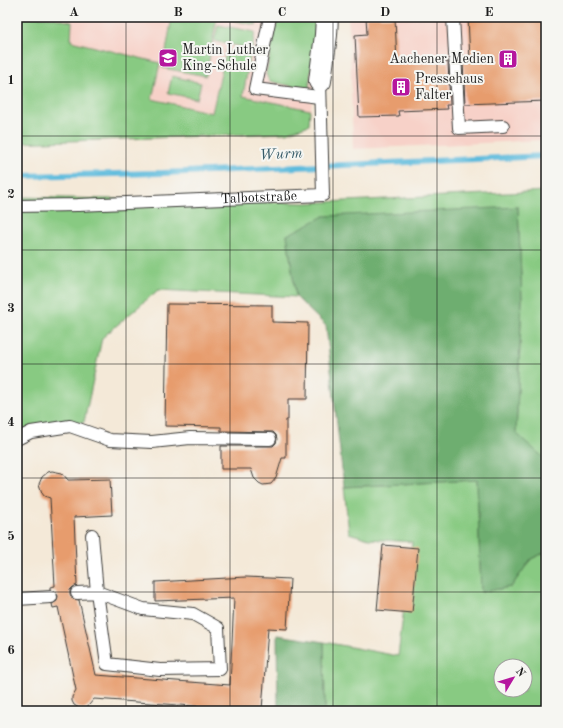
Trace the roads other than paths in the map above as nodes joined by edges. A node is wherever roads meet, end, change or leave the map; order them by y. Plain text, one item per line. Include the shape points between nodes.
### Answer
1 (270, 17) edge
2 (327, 17) edge
3 (453, 17) edge
4 (319, 89) junction
5 (503, 126) dead end
6 (17, 206) edge
7 (17, 439) edge
8 (270, 439) dead end
9 (92, 535) dead end
10 (97, 592) junction
11 (77, 593) dead end
12 (51, 597) dead end
13 (17, 599) edge

1 - 4 lane via 255,89
2 - 4 street, Talbotstraße
3 - 5 lane via 459,128
4 - 6 lane, Talbotstraße via 323,195
7 - 8 lane via 31,432 70,426 110,440 152,442 190,438
9 - 10 lane
10 - 10 lane via 143,609 193,614 218,628 220,668 160,670 107,664
10 - 11 lane
12 - 13 lane

